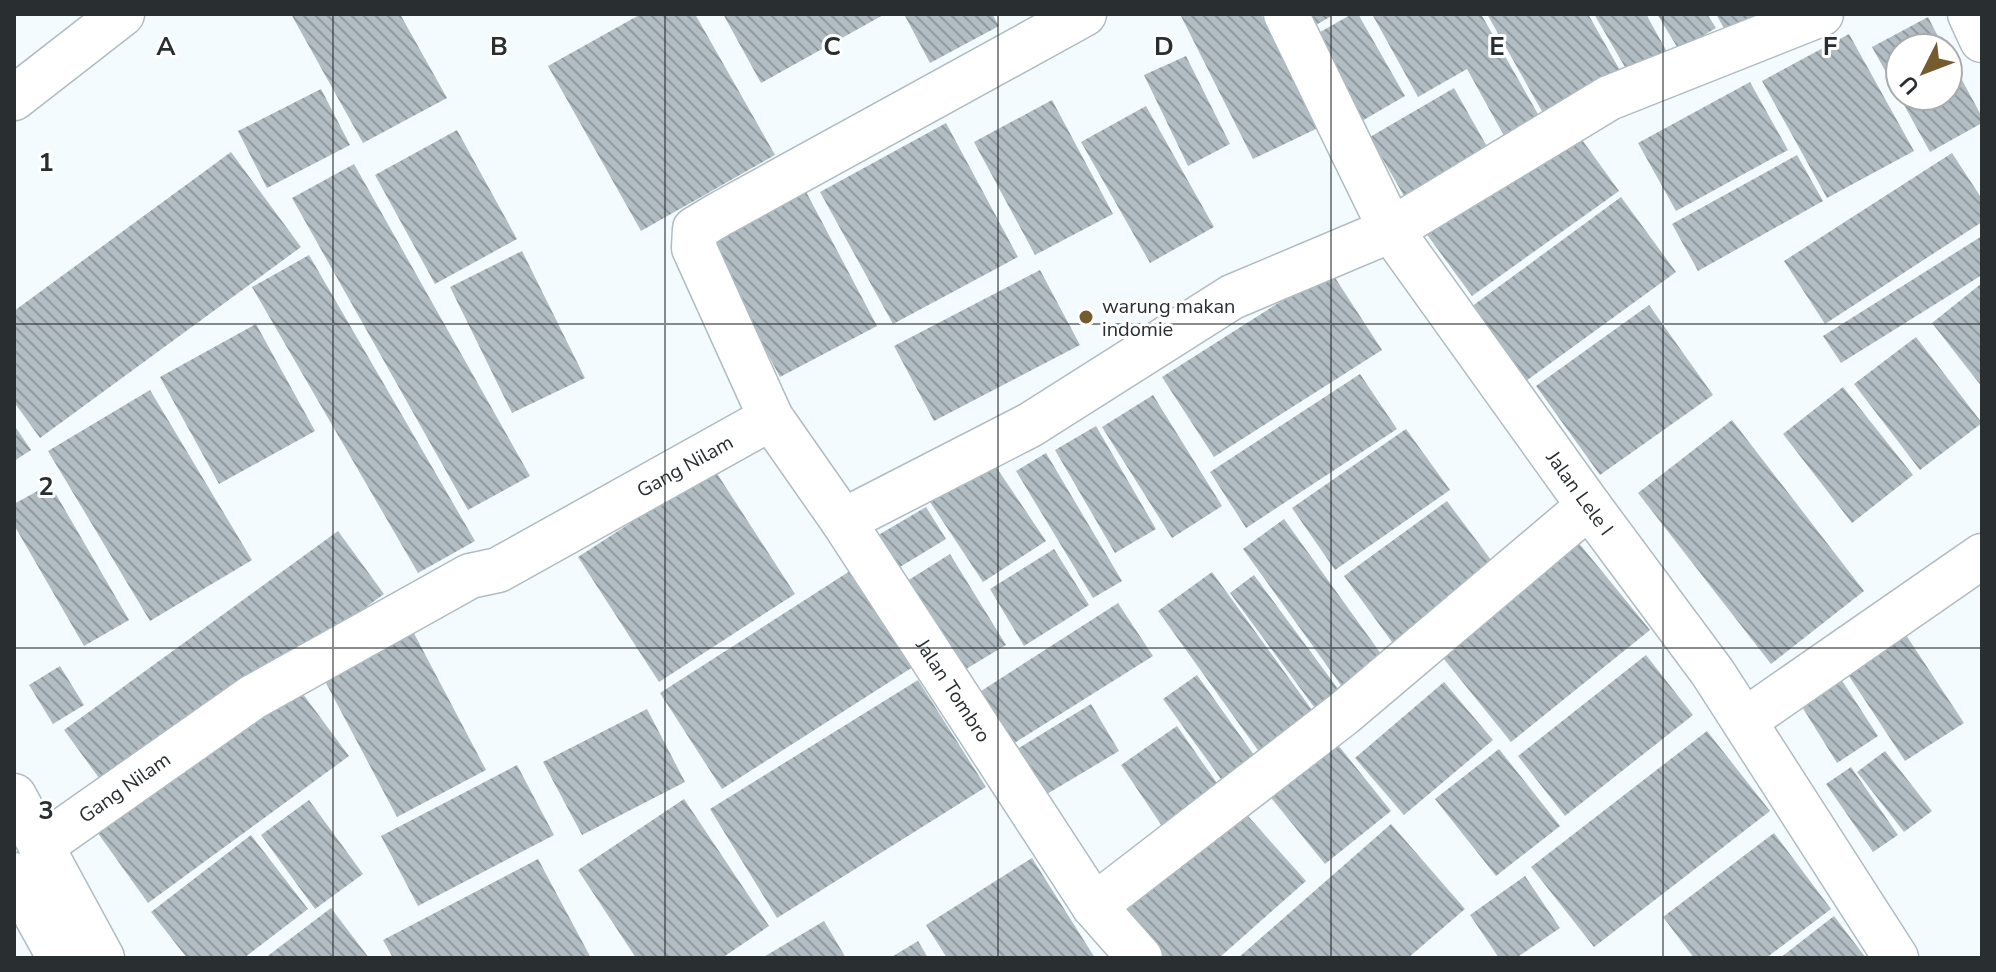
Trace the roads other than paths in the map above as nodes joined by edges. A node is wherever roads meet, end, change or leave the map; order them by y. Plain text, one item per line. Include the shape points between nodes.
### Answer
1 (1084, 14) edge
2 (1286, 14) edge
3 (1821, 14) edge
4 (1970, 14) edge
5 (110, 18) edge
6 (1982, 40) edge
7 (14, 98) edge
8 (1391, 230) junction
9 (771, 418) junction
10 (1589, 506) junction
11 (843, 521) junction
12 (1982, 556) edge
13 (1744, 721) junction
14 (14, 796) edge
15 (27, 860) edge
16 (1094, 906) junction
17 (60, 958) edge
18 (102, 958) edge
19 (1140, 958) edge
20 (1896, 958) edge

1 - 9 main road via 695,229 694,248
2 - 8 main road, Jalan Lele I
3 - 8 main road via 1609,98
4 - 6 main road
5 - 7 main road
8 - 10 main road, Jalan Lele I
8 - 11 main road via 1232,297 1030,425
9 - 11 main road, Jalan Tombro
9 - 15 main road, Gang Nilam via 498,570 470,576 253,697
10 - 13 main road, Jalan Lele I
10 - 16 main road via 1343,714
11 - 16 main road, Jalan Tombro
12 - 13 main road
13 - 20 main road, Jalan Lele I
14 - 15 main road
15 - 17 main road
15 - 18 main road
16 - 19 main road, Jalan Tombro

